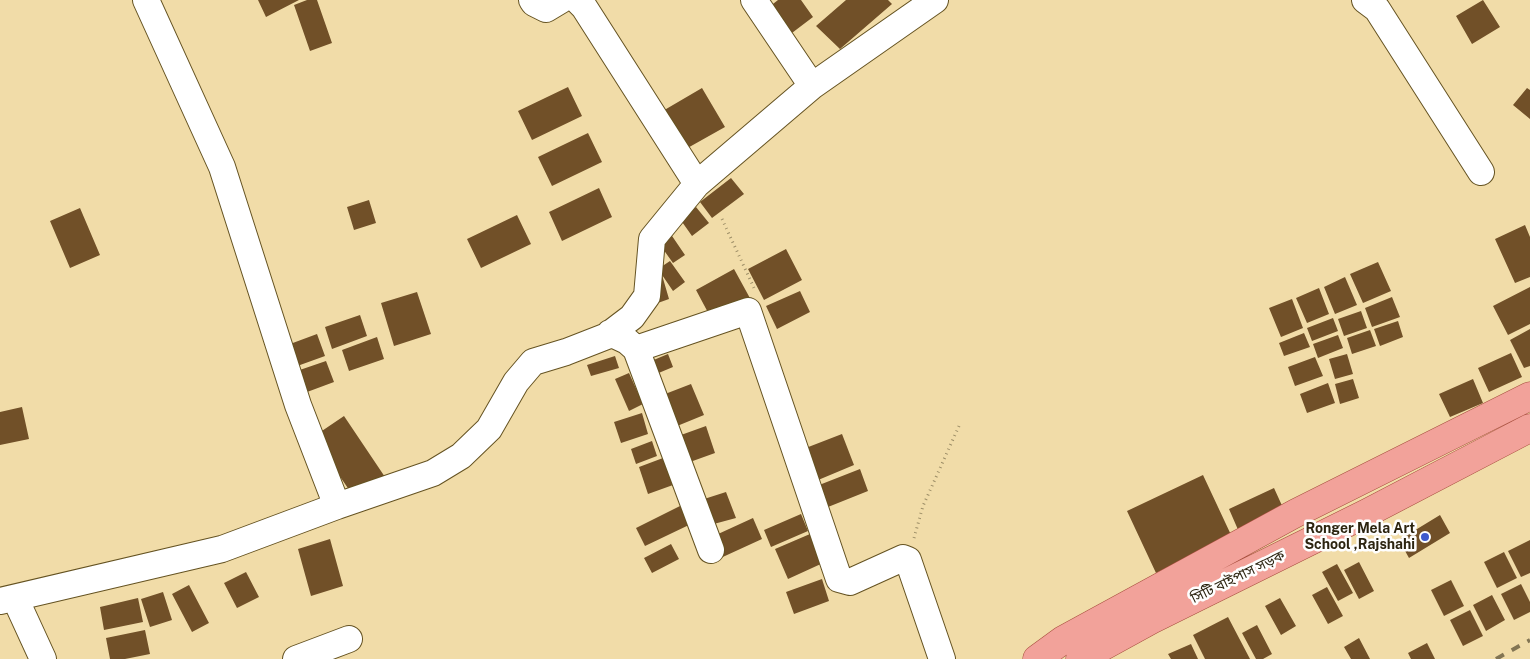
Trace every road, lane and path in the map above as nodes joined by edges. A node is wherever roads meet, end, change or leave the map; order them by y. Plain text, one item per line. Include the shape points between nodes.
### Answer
1 (146, 0) edge
2 (532, 0) edge
3 (561, 0) edge
4 (577, 0) edge
5 (754, 0) edge
6 (935, 0) edge
7 (1365, 0) edge
8 (812, 86) junction
9 (1481, 172) dead end
10 (697, 184) junction
11 (722, 219) dead end
12 (748, 312) junction
13 (610, 333) junction
14 (636, 349) junction
15 (1530, 396) edge
16 (959, 426) dead end
17 (1530, 428) edge
18 (336, 506) junction
19 (711, 550) dead end
20 (908, 560) junction
21 (8, 600) edge
22 (349, 640) dead end
23 (43, 659) edge
24 (296, 659) edge
25 (942, 659) edge
26 (1037, 659) edge
27 (1080, 659) edge

1 - 18 street via 222,168 298,405
2 - 3 street via 546,9
4 - 10 street
5 - 8 street
6 - 8 street
7 - 9 street via 1377,9
8 - 10 street
10 - 13 street via 652,239 647,296 632,317
11 - 12 path via 759,297 758,306
12 - 14 street
12 - 20 street via 839,579 850,582 903,558
13 - 14 street
13 - 18 street via 533,362 516,382 489,429 461,456 433,473
14 - 19 street
15 - 26 main road via 1296,513 1063,640
16 - 20 path via 923,506
17 - 27 main road, সিটি বাইপাস সড়ক
18 - 21 street via 222,549
20 - 25 street
21 - 23 street
22 - 24 street

